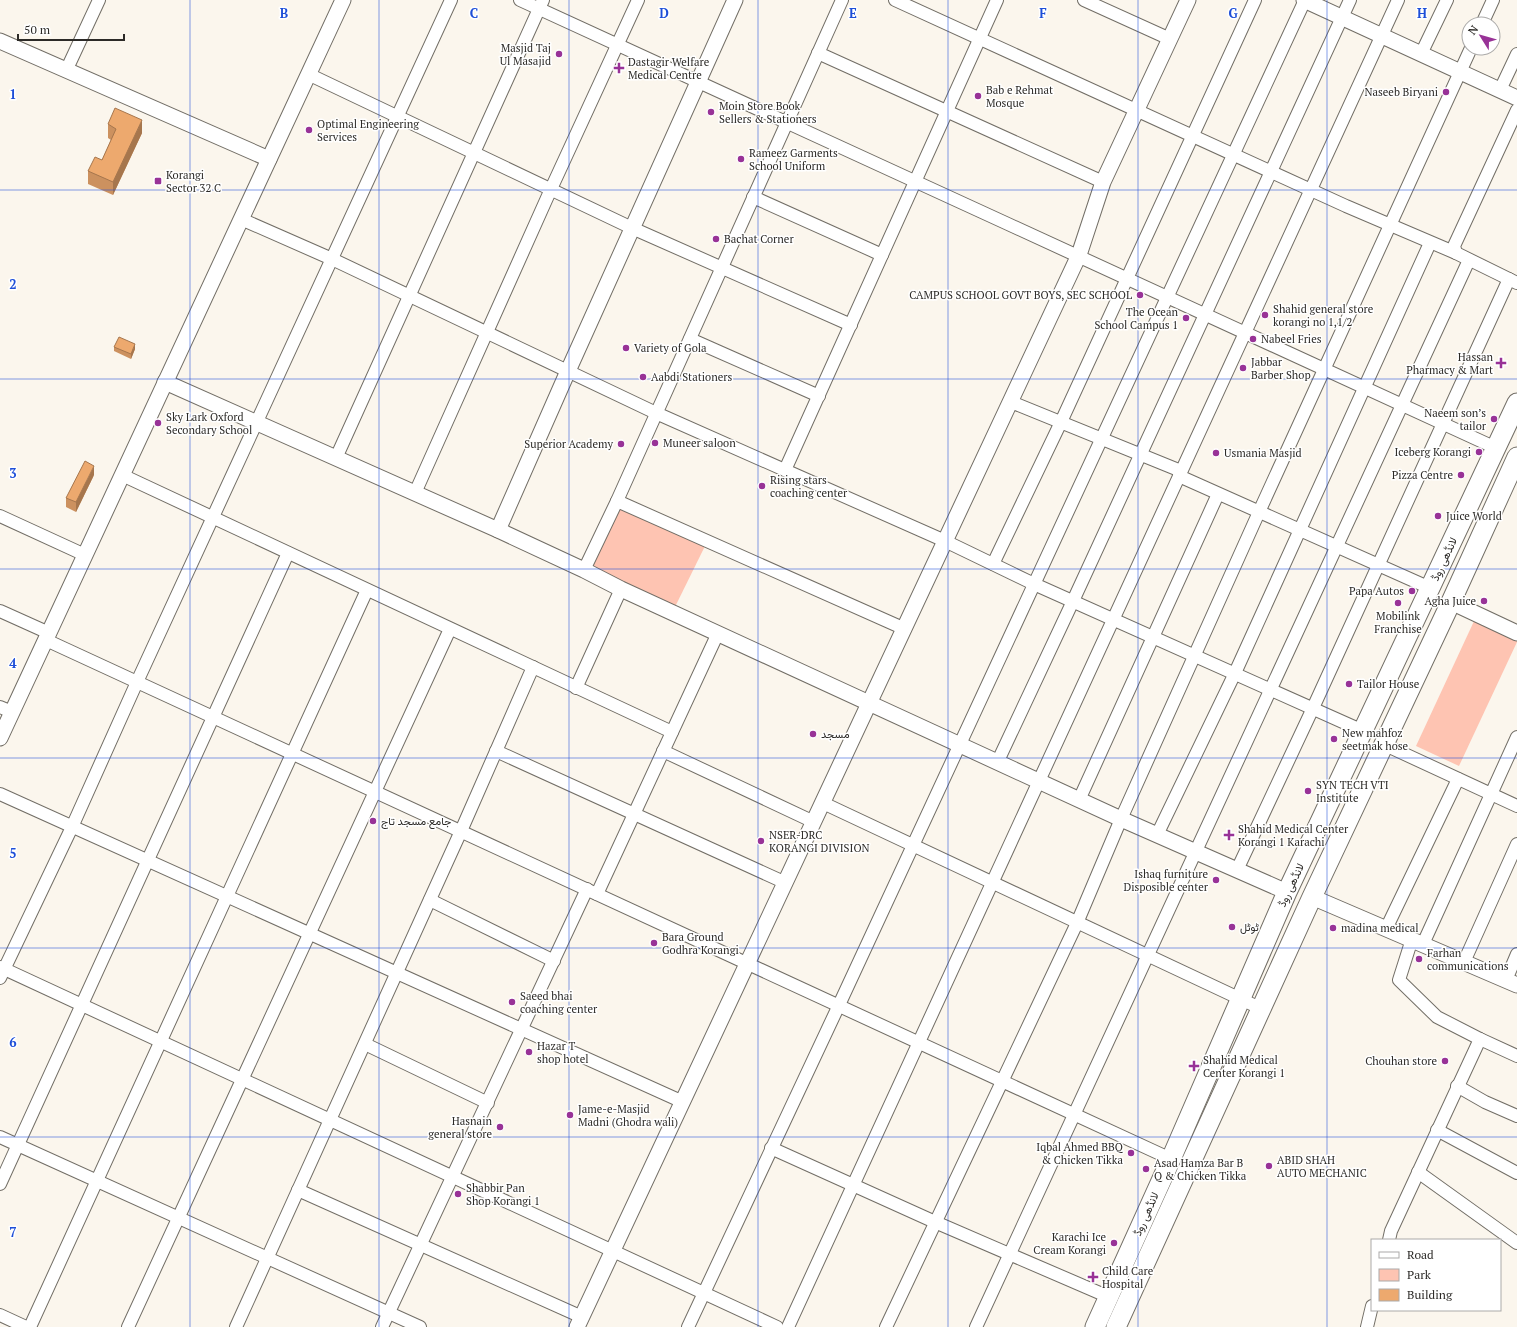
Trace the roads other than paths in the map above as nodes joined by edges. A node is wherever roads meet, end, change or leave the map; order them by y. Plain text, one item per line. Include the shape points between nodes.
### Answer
1 (99, 0) edge
2 (343, 0) edge
3 (451, 0) edge
4 (520, 0) edge
5 (638, 0) edge
6 (735, 0) edge
7 (842, 0) edge
8 (895, 0) edge
9 (997, 0) edge
10 (1084, 0) edge
11 (1188, 0) edge
12 (1255, 0) edge
13 (1305, 0) edge
14 (1350, 0) edge
15 (1398, 0) edge
16 (1446, 0) edge
17 (1493, 0) edge
18 (541, 4) edge
19 (1486, 16) edge
20 (1342, 17) junction
21 (1381, 36) junction
22 (979, 38) junction
23 (1170, 39) junction
24 (0, 41) edge
25 (617, 45) junction
26 (818, 52) junction
27 (1421, 54) junction
28 (1517, 54) edge
29 (1467, 56) edge
30 (66, 71) junction
31 (1460, 72) junction
32 (308, 74) junction
33 (698, 82) junction
34 (1500, 90) junction
35 (1517, 98) edge
36 (1137, 110) junction
37 (1517, 110) edge
38 (946, 111) junction
39 (397, 117) junction
40 (786, 123) junction
41 (1192, 135) junction
42 (474, 153) junction
43 (1234, 155) junction
44 (269, 159) junction
45 (1271, 172) junction
46 (915, 181) junction
47 (1103, 182) junction
48 (551, 189) junction
49 (1310, 189) junction
50 (753, 197) junction
51 (241, 219) junction
52 (1389, 225) junction
53 (632, 228) junction
54 (1430, 243) junction
55 (1456, 254) junction
56 (882, 255) junction
57 (1079, 255) junction
58 (332, 259) junction
59 (1469, 260) junction
60 (722, 268) junction
61 (1127, 277) junction
62 (1513, 281) edge
63 (410, 296) junction
64 (1168, 296) junction
65 (1206, 314) junction
66 (851, 325) junction
67 (1245, 332) junction
68 (487, 333) junction
69 (690, 339) junction
70 (1324, 368) junction
71 (568, 371) junction
72 (165, 382) junction
73 (1364, 387) junction
74 (818, 396) junction
75 (1011, 402) junction
76 (1517, 403) edge
77 (1402, 405) junction
78 (656, 413) junction
79 (256, 422) junction
80 (1061, 422) junction
81 (1443, 423) junction
82 (1102, 439) junction
83 (1496, 448) junction
84 (1141, 455) junction
85 (1517, 457) edge
86 (336, 458) junction
87 (785, 470) junction
88 (1180, 474) junction
89 (122, 475) junction
90 (415, 493) junction
91 (1218, 494) junction
92 (617, 501) junction
93 (1259, 512) junction
94 (0, 516) edge
95 (213, 517) junction
96 (498, 530) junction
97 (1300, 530) junction
98 (946, 542) junction
99 (1337, 547) junction
100 (288, 553) junction
101 (85, 554) junction
102 (993, 564) junction
103 (1378, 565) junction
104 (584, 570) junction
105 (1034, 584) junction
106 (1430, 588) junction
107 (621, 589) junction
108 (366, 590) junction
109 (1073, 602) junction
110 (1451, 602) junction
111 (0, 611) edge
112 (1113, 619) junction
113 (450, 629) junction
114 (905, 629) junction
115 (1517, 632) edge
116 (718, 633) junction
117 (47, 636) junction
118 (1154, 637) junction
119 (1195, 656) junction
120 (533, 667) junction
121 (1235, 673) junction
122 (137, 682) junction
123 (576, 688) junction
124 (1271, 689) junction
125 (869, 704) junction
126 (1313, 708) junction
127 (6, 709) edge
128 (213, 717) junction
129 (1363, 730) junction
130 (672, 732) junction
131 (1517, 737) edge
132 (0, 738) edge
133 (1383, 744) junction
134 (959, 745) junction
135 (496, 751) junction
136 (663, 751) junction
137 (292, 753) junction
138 (998, 763) junction
139 (1458, 779) junction
140 (1038, 781) junction
141 (375, 792) junction
142 (0, 794) edge
143 (1491, 794) junction
144 (1079, 800) junction
145 (823, 803) junction
146 (1517, 806) edge
147 (634, 814) junction
148 (1121, 819) junction
149 (814, 822) junction
150 (72, 827) junction
151 (461, 831) junction
152 (1157, 835) junction
153 (1517, 844) edge
154 (913, 846) junction
155 (1196, 852) junction
156 (147, 861) junction
157 (1237, 870) junction
158 (992, 882) junction
159 (786, 883) junction
160 (592, 891) junction
161 (1287, 892) junction
162 (227, 896) junction
163 (1312, 897) junction
164 (430, 900) junction
165 (1077, 923) junction
166 (1386, 929) junction
167 (310, 934) junction
168 (1417, 942) junction
169 (1517, 954) edge
170 (1147, 955) junction
171 (554, 961) junction
172 (1464, 962) junction
173 (748, 963) junction
174 (1, 971) edge
175 (397, 973) junction
176 (1511, 982) edge
177 (1240, 999) junction
178 (82, 1005) junction
179 (839, 1005) junction
180 (1262, 1009) junction
181 (521, 1029) junction
182 (1480, 1039) junction
183 (160, 1041) junction
184 (919, 1041) junction
185 (365, 1044) junction
186 (1517, 1056) edge
187 (242, 1080) junction
188 (1003, 1080) junction
189 (1457, 1086) junction
190 (488, 1102) junction
191 (683, 1102) junction
192 (1076, 1114) junction
193 (1517, 1116) edge
194 (330, 1120) junction
195 (1437, 1130) junction
196 (0, 1138) edge
197 (18, 1145) junction
198 (771, 1148) junction
199 (1171, 1159) junction
200 (1418, 1172) junction
201 (1517, 1173) edge
202 (453, 1177) junction
203 (96, 1181) junction
204 (0, 1184) edge
205 (854, 1186) junction
206 (298, 1190) junction
207 (178, 1218) junction
208 (935, 1222) junction
209 (1389, 1239) edge
210 (1517, 1243) edge
211 (421, 1245) junction
212 (613, 1251) junction
213 (1010, 1254) junction
214 (267, 1259) junction
215 (703, 1293) junction
216 (1109, 1297) junction
217 (1371, 1310) edge
218 (389, 1312) junction
219 (0, 1315) edge
220 (580, 1322) edge
221 (26, 1327) edge
222 (30, 1327) edge
223 (128, 1327) edge
224 (236, 1327) edge
225 (382, 1327) edge
226 (420, 1327) edge
227 (688, 1327) edge
228 (777, 1327) edge
229 (788, 1327) edge
230 (886, 1327) edge
231 (976, 1327) edge
232 (1095, 1327) edge
233 (1116, 1327) edge
234 (1367, 1327) edge

1 - 30 street
2 - 32 street
3 - 39 street
4 - 18 street
5 - 25 street
6 - 33 street
7 - 26 street
8 - 22 street
9 - 22 street
10 - 23 street
11 - 23 street
12 - 41 street
13 - 20 street
13 - 43 street
14 - 20 street
15 - 21 street
16 - 27 street
17 - 19 street
18 - 25 street
18 - 42 street
20 - 21 street
20 - 45 street
21 - 27 street
21 - 49 street
22 - 36 street
22 - 38 street
23 - 36 street
24 - 30 street
25 - 33 street
25 - 48 street
26 - 38 street
26 - 40 street
27 - 31 street
28 - 34 street
29 - 31 street
30 - 44 street
31 - 34 street
31 - 52 street
32 - 39 street
32 - 44 street
33 - 40 street
33 - 53 street
34 - 35 street
36 - 41 street
36 - 47 street
37 - 55 street via 1454,246
38 - 46 street
38 - 47 street
39 - 42 street
39 - 58 street
40 - 46 street
40 - 50 street
41 - 43 street
41 - 61 street
42 - 48 street
42 - 63 street
43 - 45 street
43 - 64 street
44 - 51 street
45 - 49 street
45 - 65 street
46 - 56 street
46 - 57 street
47 - 57 street
48 - 53 street
48 - 68 street
49 - 52 street
49 - 67 street
50 - 56 street
50 - 60 street
51 - 58 street
51 - 72 street
52 - 54 street
52 - 70 street
53 - 60 street
53 - 71 street
54 - 55 street
54 - 73 street
55 - 59 street
56 - 66 street
57 - 61 street
57 - 75 street
58 - 63 street
58 - 79 street
59 - 62 street
59 - 77 street
60 - 66 street
60 - 69 street
61 - 64 street
61 - 80 street
62 - 81 street
63 - 68 street
63 - 86 street
64 - 65 street
64 - 82 street
65 - 67 street
65 - 84 street
66 - 74 street
67 - 70 street
67 - 88 street
68 - 71 street
68 - 90 street
69 - 74 street
69 - 78 street
70 - 73 street
70 - 93 street
71 - 78 street
71 - 96 street
72 - 79 street
72 - 89 street
73 - 77 street
73 - 97 street
74 - 87 street
75 - 80 street
75 - 98 street
76 - 83 main road, لانڈھی روڈ
77 - 81 street
77 - 99 street
78 - 87 street
78 - 92 street
79 - 86 street
79 - 95 street
80 - 82 street
80 - 102 street
81 - 83 street
81 - 103 street
82 - 84 street
82 - 105 street
83 - 106 main road, لانڈھی روڈ
84 - 88 street
84 - 109 street
85 - 110 main road, لانڈھی روڈ
86 - 90 street
87 - 98 street
88 - 91 street
88 - 112 street
89 - 95 street
89 - 101 street
90 - 96 street
91 - 93 street
91 - 118 street
92 - 104 street
92 - 114 street
93 - 97 street
93 - 119 street
94 - 101 street
95 - 100 street
95 - 122 street
96 - 104 street
97 - 99 street
97 - 121 street
98 - 102 street
98 - 114 street
99 - 103 street
99 - 124 street
100 - 108 street
100 - 128 street
101 - 117 street
102 - 105 street
103 - 106 street
103 - 126 street
104 - 107 street
105 - 109 street
105 - 134 street
106 - 129 main road, لانڈھی روڈ
107 - 116 street
107 - 123 street
108 - 113 street
108 - 137 street
109 - 112 street
109 - 138 street
110 - 115 street
110 - 133 main road, لانڈھی روڈ
111 - 117 street
112 - 118 street
112 - 140 street
113 - 120 street
113 - 141 street
114 - 125 street
116 - 125 street
116 - 130 street
117 - 122 street
117 - 127 street
118 - 119 street
118 - 144 street
119 - 121 street
119 - 148 street
120 - 123 street
120 - 135 street
121 - 124 street
121 - 152 street
122 - 128 street
122 - 150 street
123 - 130 street
124 - 126 street
124 - 155 street
125 - 134 street
125 - 145 street
126 - 129 street
126 - 157 street
127 - 132 street
128 - 137 street
128 - 156 street
129 - 161 main road, لانڈھی روڈ
130 - 136 street
131 - 143 street
133 - 139 street
133 - 163 main road, لانڈھی روڈ
134 - 138 street
134 - 154 street
135 - 147 street
135 - 151 street
136 - 147 street
136 - 149 street
137 - 141 street
137 - 162 street
138 - 140 street
139 - 143 street
139 - 166 street
140 - 144 street
140 - 158 street
141 - 151 street
141 - 167 street
142 - 150 street
143 - 146 street
143 - 168 street
144 - 148 street
145 - 149 street
145 - 154 street
147 - 159 street
147 - 160 street
148 - 152 street
148 - 165 street
149 - 159 street
150 - 156 street
150 - 174 street
151 - 160 street
151 - 164 street
152 - 155 street
153 - 172 street
154 - 158 street
154 - 179 street
155 - 157 street
155 - 170 street
156 - 162 street
156 - 178 street
157 - 161 street
158 - 165 street
158 - 184 street
159 - 173 street
160 - 171 street
160 - 173 street
161 - 177 main road, لانڈھی روڈ
162 - 167 street
162 - 183 street
163 - 166 street
163 - 180 main road, لانڈھی روڈ
164 - 171 street
164 - 175 street
165 - 170 street
165 - 188 street
166 - 168 street
167 - 175 street
167 - 187 street
168 - 172 street
168 - 182 street via 1400,980 1437,1017
169 - 176 street
170 - 177 street
170 - 192 street
171 - 181 street
172 - 176 street
173 - 179 street
173 - 191 street
174 - 178 street
175 - 181 street
175 - 185 street
177 - 180 street
177 - 199 main road, لانڈھی روڈ
178 - 183 street
178 - 197 street
179 - 184 street
179 - 198 street
180 - 233 main road, لانڈھی روڈ
181 - 190 street
181 - 191 street
182 - 186 street
182 - 189 street
183 - 187 street
183 - 203 street
184 - 188 street
184 - 205 street
185 - 190 street
185 - 194 street
187 - 194 street
187 - 207 street
188 - 192 street
188 - 208 street
189 - 193 street via 1484,1102
189 - 195 street
190 - 202 street
191 - 212 street
192 - 199 street
192 - 213 street
194 - 202 street
194 - 206 street
195 - 200 street
195 - 201 street
196 - 197 street
197 - 203 street
197 - 204 street
198 - 205 street
198 - 215 street
199 - 216 main road, لانڈھی روڈ
200 - 209 street
200 - 210 street
202 - 211 street
202 - 212 street
203 - 207 street
203 - 222 street
205 - 208 street
205 - 229 street
206 - 211 street
206 - 214 street
207 - 214 street
207 - 223 street
208 - 213 street
208 - 230 street
211 - 218 street
211 - 220 street
212 - 215 street
212 - 220 street
213 - 216 street
213 - 231 street
214 - 218 street
214 - 224 street
215 - 227 street
215 - 228 street
216 - 232 main road, لانڈھی روڈ
217 - 234 street
218 - 225 street
218 - 226 street
219 - 221 street

